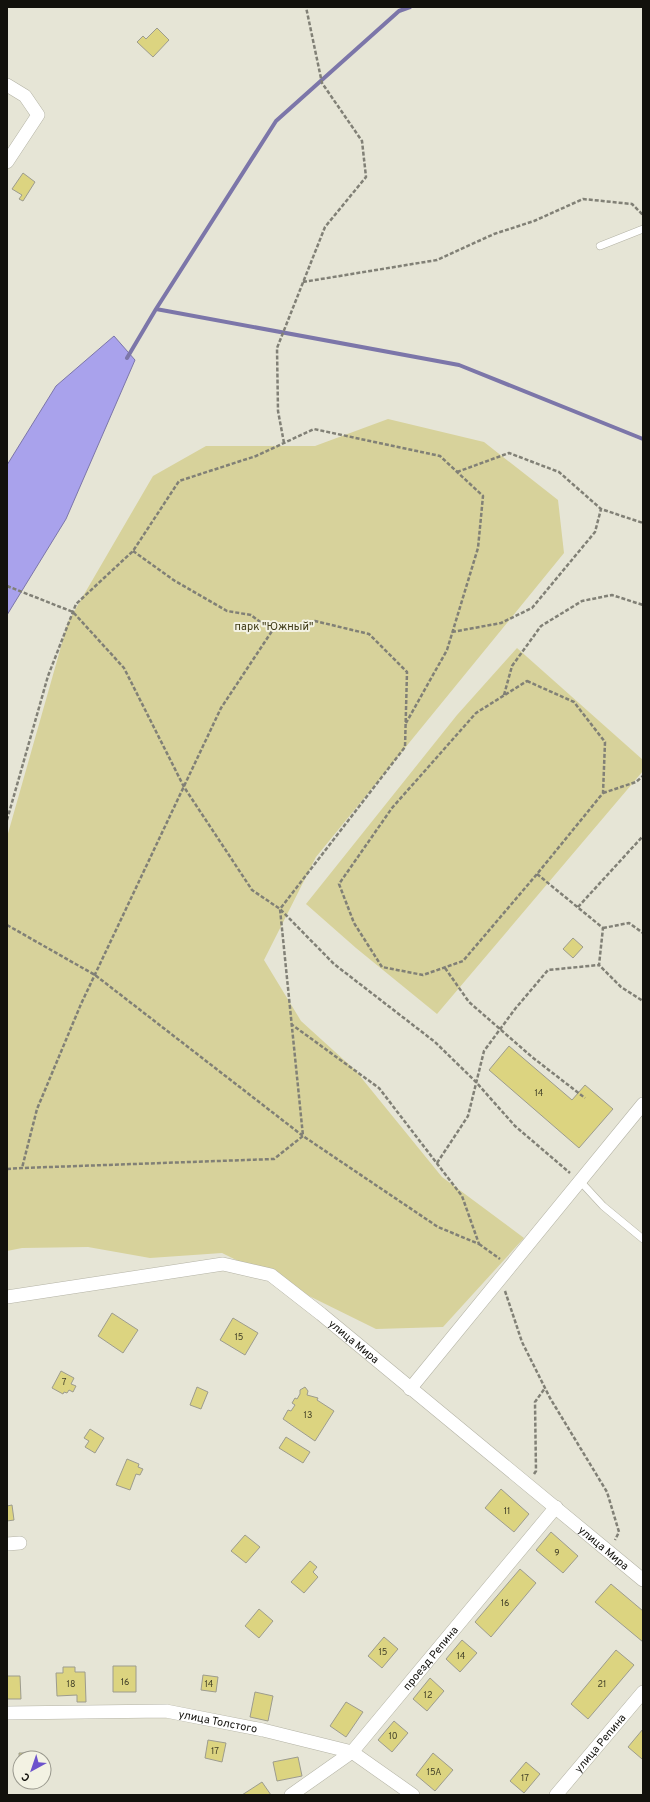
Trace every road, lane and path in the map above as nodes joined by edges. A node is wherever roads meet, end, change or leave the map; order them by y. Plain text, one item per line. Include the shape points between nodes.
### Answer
1 (306, 7) edge
2 (7, 85) edge
3 (7, 162) edge
4 (643, 215) edge
5 (643, 229) edge
6 (600, 246) dead end
7 (303, 282) junction
8 (284, 443) junction
9 (458, 472) junction
10 (602, 509) junction
11 (643, 523) edge
12 (133, 551) junction
13 (7, 586) edge
14 (643, 605) edge
15 (73, 612) junction
16 (272, 631) junction
17 (452, 632) junction
18 (504, 695) junction
19 (406, 724) junction
20 (643, 776) edge
21 (184, 787) junction
22 (603, 793) junction
23 (7, 820) edge
24 (643, 836) edge
25 (537, 874) junction
26 (578, 907) junction
27 (280, 909) junction
28 (7, 925) edge
29 (604, 928) junction
30 (643, 933) edge
31 (599, 964) junction
32 (445, 968) junction
33 (96, 975) junction
34 (643, 1001) edge
35 (292, 1024) junction
36 (501, 1028) junction
37 (476, 1082) junction
38 (585, 1098) dead end
39 (643, 1104) edge
40 (303, 1136) junction
41 (437, 1163) junction
42 (22, 1168) junction
43 (7, 1169) edge
44 (580, 1181) junction
45 (643, 1239) edge
46 (480, 1244) junction
47 (510, 1266) junction
48 (501, 1278) junction
49 (7, 1297) edge
50 (410, 1388) junction
51 (545, 1388) junction
52 (527, 1483) junction
53 (556, 1507) junction
54 (609, 1552) junction
55 (643, 1580) edge
56 (643, 1692) edge
57 (7, 1714) edge
58 (352, 1752) junction
59 (291, 1795) edge
60 (413, 1795) edge
61 (556, 1795) edge

1 - 7 path via 322,83 362,141 366,177 325,226
2 - 3 street via 25,96 38,116
4 - 7 path via 632,204 583,200 534,221 494,234 437,260
5 - 6 lane
7 - 8 path via 277,348 278,411
8 - 9 path via 314,429 440,456
8 - 12 path via 256,456 179,481
9 - 10 path via 509,453 559,472
9 - 17 path via 484,496 478,548
10 - 11 path
10 - 17 path via 595,532 532,608 501,623
12 - 15 path via 76,604
12 - 16 path via 175,581 227,611 252,615
13 - 15 path
14 - 18 path via 612,595 582,601 542,626 512,666
15 - 21 path via 124,668
15 - 23 path via 48,676
16 - 19 path via 315,621 369,634 407,672
16 - 21 path via 221,708
17 - 19 path via 447,650
18 - 22 path via 527,681 574,702 605,742
18 - 32 path via 476,713 392,808 339,884 354,923 382,967 424,975
19 - 27 path via 405,747
20 - 22 path via 636,782
21 - 27 path via 252,890
21 - 33 path
22 - 25 path
24 - 26 path
25 - 26 path
25 - 32 path via 463,962
26 - 29 path
27 - 35 path
27 - 37 path via 334,964 435,1042
28 - 33 path
29 - 30 path via 629,924
29 - 31 path
31 - 34 path via 621,987
31 - 36 path via 548,970
32 - 36 path via 470,1002
33 - 40 path
33 - 42 path via 36,1110
35 - 40 path
35 - 41 path via 379,1088
36 - 37 path via 484,1051
36 - 38 path via 532,1057
37 - 41 path via 468,1116
37 - 44 path via 515,1126
39 - 44 street
40 - 42 path via 274,1159
40 - 46 path via 438,1227
41 - 46 path via 462,1196
42 - 43 path
44 - 45 lane via 603,1206
44 - 47 street
46 - 47 path
47 - 48 street
48 - 50 street
48 - 51 path via 522,1342
49 - 50 street, улица Мира via 222,1264 271,1275
50 - 52 street, улица Мира
51 - 52 path via 535,1402 536,1471
51 - 54 path via 607,1492 619,1532
52 - 53 street, улица Мира
53 - 54 street, улица Мира
53 - 58 street, проезд Репина
54 - 55 street, улица Мира
56 - 61 street, улица Репина
57 - 58 street, улица Толстого via 166,1711 263,1730
58 - 59 street, проезд Репина
58 - 60 street, улица Толстого

